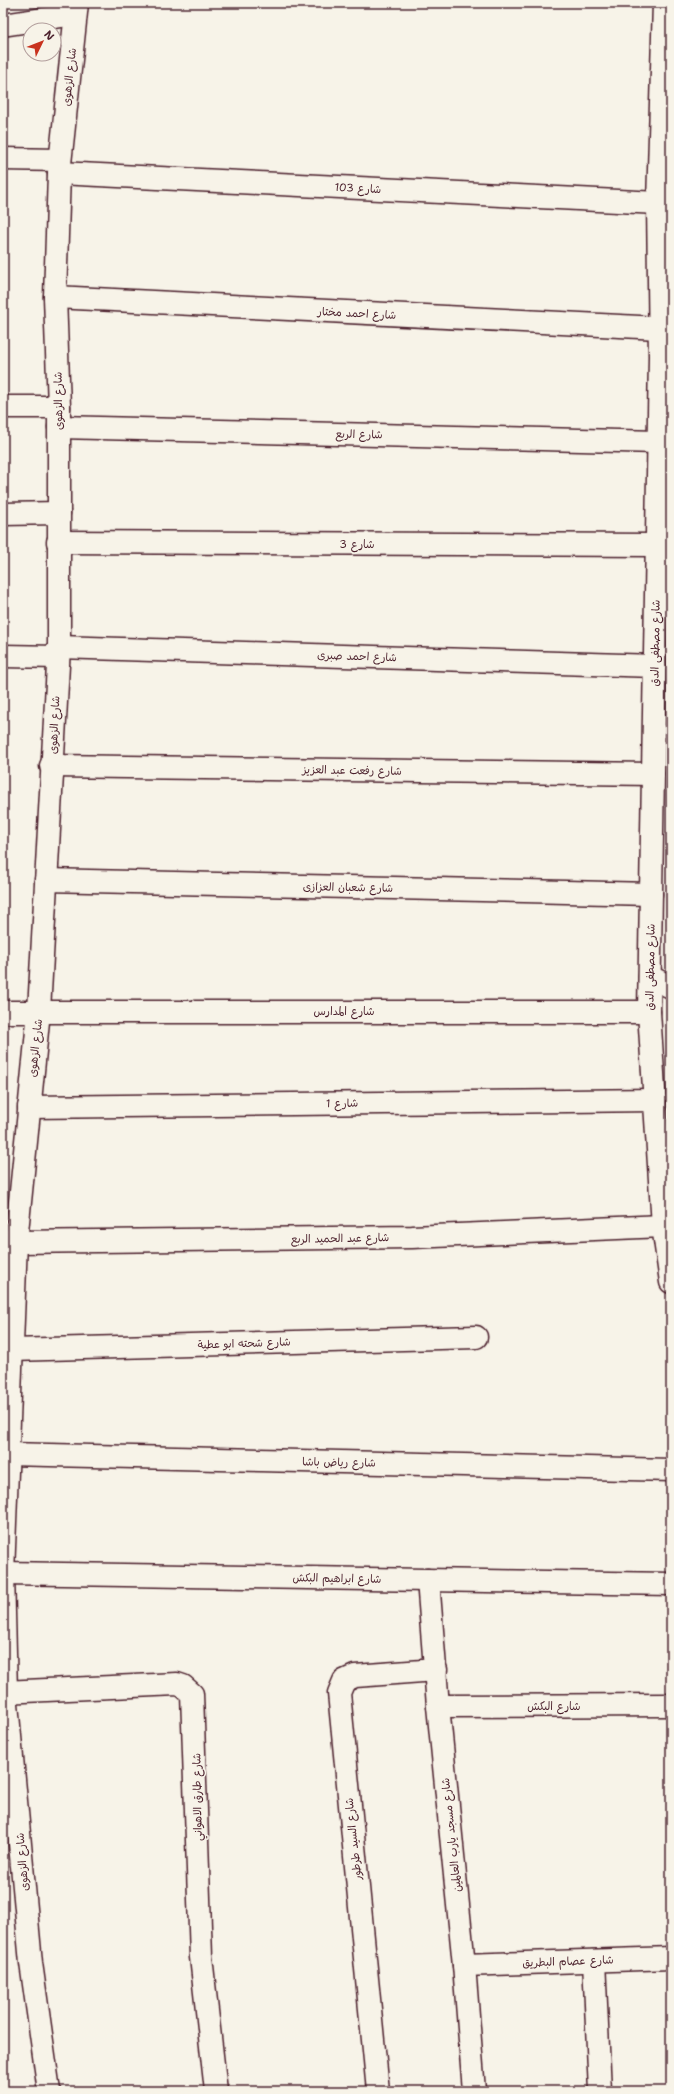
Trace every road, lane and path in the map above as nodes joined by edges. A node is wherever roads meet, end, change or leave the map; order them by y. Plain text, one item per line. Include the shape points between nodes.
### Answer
1 (664, 3) edge
2 (76, 8) edge
3 (3, 25) edge
4 (3, 159) edge
5 (59, 166) junction
6 (658, 203) junction
7 (55, 297) junction
8 (659, 328) junction
9 (665, 356) edge
10 (3, 407) edge
11 (59, 417) junction
12 (658, 442) junction
13 (59, 513) junction
14 (3, 514) edge
15 (58, 542) junction
16 (656, 545) junction
17 (664, 569) edge
18 (58, 652) junction
19 (3, 656) edge
20 (660, 674) edge
21 (659, 764) edge
22 (51, 766) junction
23 (661, 860) edge
24 (46, 880) junction
25 (651, 894) junction
26 (650, 977) junction
27 (671, 987) edge
28 (39, 1011) junction
29 (3, 1012) edge
30 (649, 1012) junction
31 (655, 1100) junction
32 (30, 1107) junction
33 (663, 1226) junction
34 (11, 1248) edge
35 (671, 1282) edge
36 (476, 1337) dead end
37 (12, 1350) junction
38 (7, 1454) junction
39 (671, 1470) edge
40 (3, 1573) edge
41 (428, 1580) junction
42 (671, 1584) edge
43 (436, 1670) junction
44 (4, 1692) edge
45 (671, 1705) edge
46 (438, 1706) junction
47 (671, 1958) edge
48 (594, 1960) junction
49 (464, 1965) junction
50 (49, 2091) edge
51 (216, 2091) edge
52 (378, 2091) edge
53 (474, 2091) edge
54 (600, 2091) edge

1 - 6 street, شارع مصطفى الدق
2 - 3 street
2 - 5 street, شارع الزهوى
4 - 5 street, شارع 103
5 - 6 street, شارع 103
5 - 7 street, شارع الزهوى
6 - 8 street, شارع مصطفى الدق
7 - 8 street, شارع احمد مختار
7 - 11 street, شارع الزهوى
8 - 9 street, شارع مصطفى الدق
9 - 12 street, شارع مصطفى الدق
10 - 11 street, شارع الربع
11 - 12 street, شارع الربع
11 - 13 street, شارع الزهوى
12 - 16 street, شارع مصطفى الدق
13 - 14 street
13 - 15 street, شارع الزهوى
15 - 16 street, شارع 3
15 - 18 street, شارع الزهوى
16 - 17 street, شارع مصطفى الدق
17 - 20 street, شارع مصطفى الدق
18 - 19 street, شارع احمد صبرى
18 - 20 street, شارع احمد صبرى
18 - 22 street, شارع الزهوى
20 - 21 street, شارع مصطفى الدق
21 - 22 street, شارع رفعت عبد العزيز
21 - 23 street, شارع مصطفى الدق
22 - 24 street, شارع الزهوى
23 - 25 street, شارع مصطفى الدق
24 - 25 street, شارع شعبان العزازى
24 - 28 street, شارع الزهوى
25 - 26 street, شارع مصطفى الدق
26 - 27 street
26 - 30 street, شارع مصطفى الدق
28 - 29 street, شارع المدارس
28 - 30 street, شارع المدارس
28 - 32 street, شارع الزهوى
30 - 31 street, شارع مصطفى الدق
31 - 32 street, شارع 1
31 - 33 street, شارع مصطفى الدق
32 - 34 street, شارع الزهوى
33 - 34 street, شارع عبد الحميد الربع via 412,1237
33 - 35 street, شارع مصطفى الدق
34 - 37 street, شارع الزهوى
36 - 37 street, شارع شحته ابو عطية
37 - 38 street, شارع الزهوى
38 - 39 street, شارع رياض باشا
38 - 40 street, شارع الزهوى
40 - 41 street, شارع ابراهيم البكش
40 - 44 street, شارع الزهوى
41 - 42 street, شارع ابراهيم البكش
41 - 43 street, شارع مسجد يارب العالمين
43 - 46 street, شارع مسجد يارب العالمين
43 - 52 street, شارع السيد طرطور via 355,1676 344,1681 339,1693
44 - 50 street, شارع الزهوى via 31,1963
44 - 51 street, شارع طارق الاهواني via 177,1684 184,1686 192,1694 201,1957
45 - 46 street, شارع البكش
46 - 49 street, شارع مسجد يارب العالمين
47 - 48 street, شارع عصام البطريق
48 - 49 street, شارع عصام البطريق
48 - 54 street
49 - 53 street, شارع مسجد يارب العالمين

